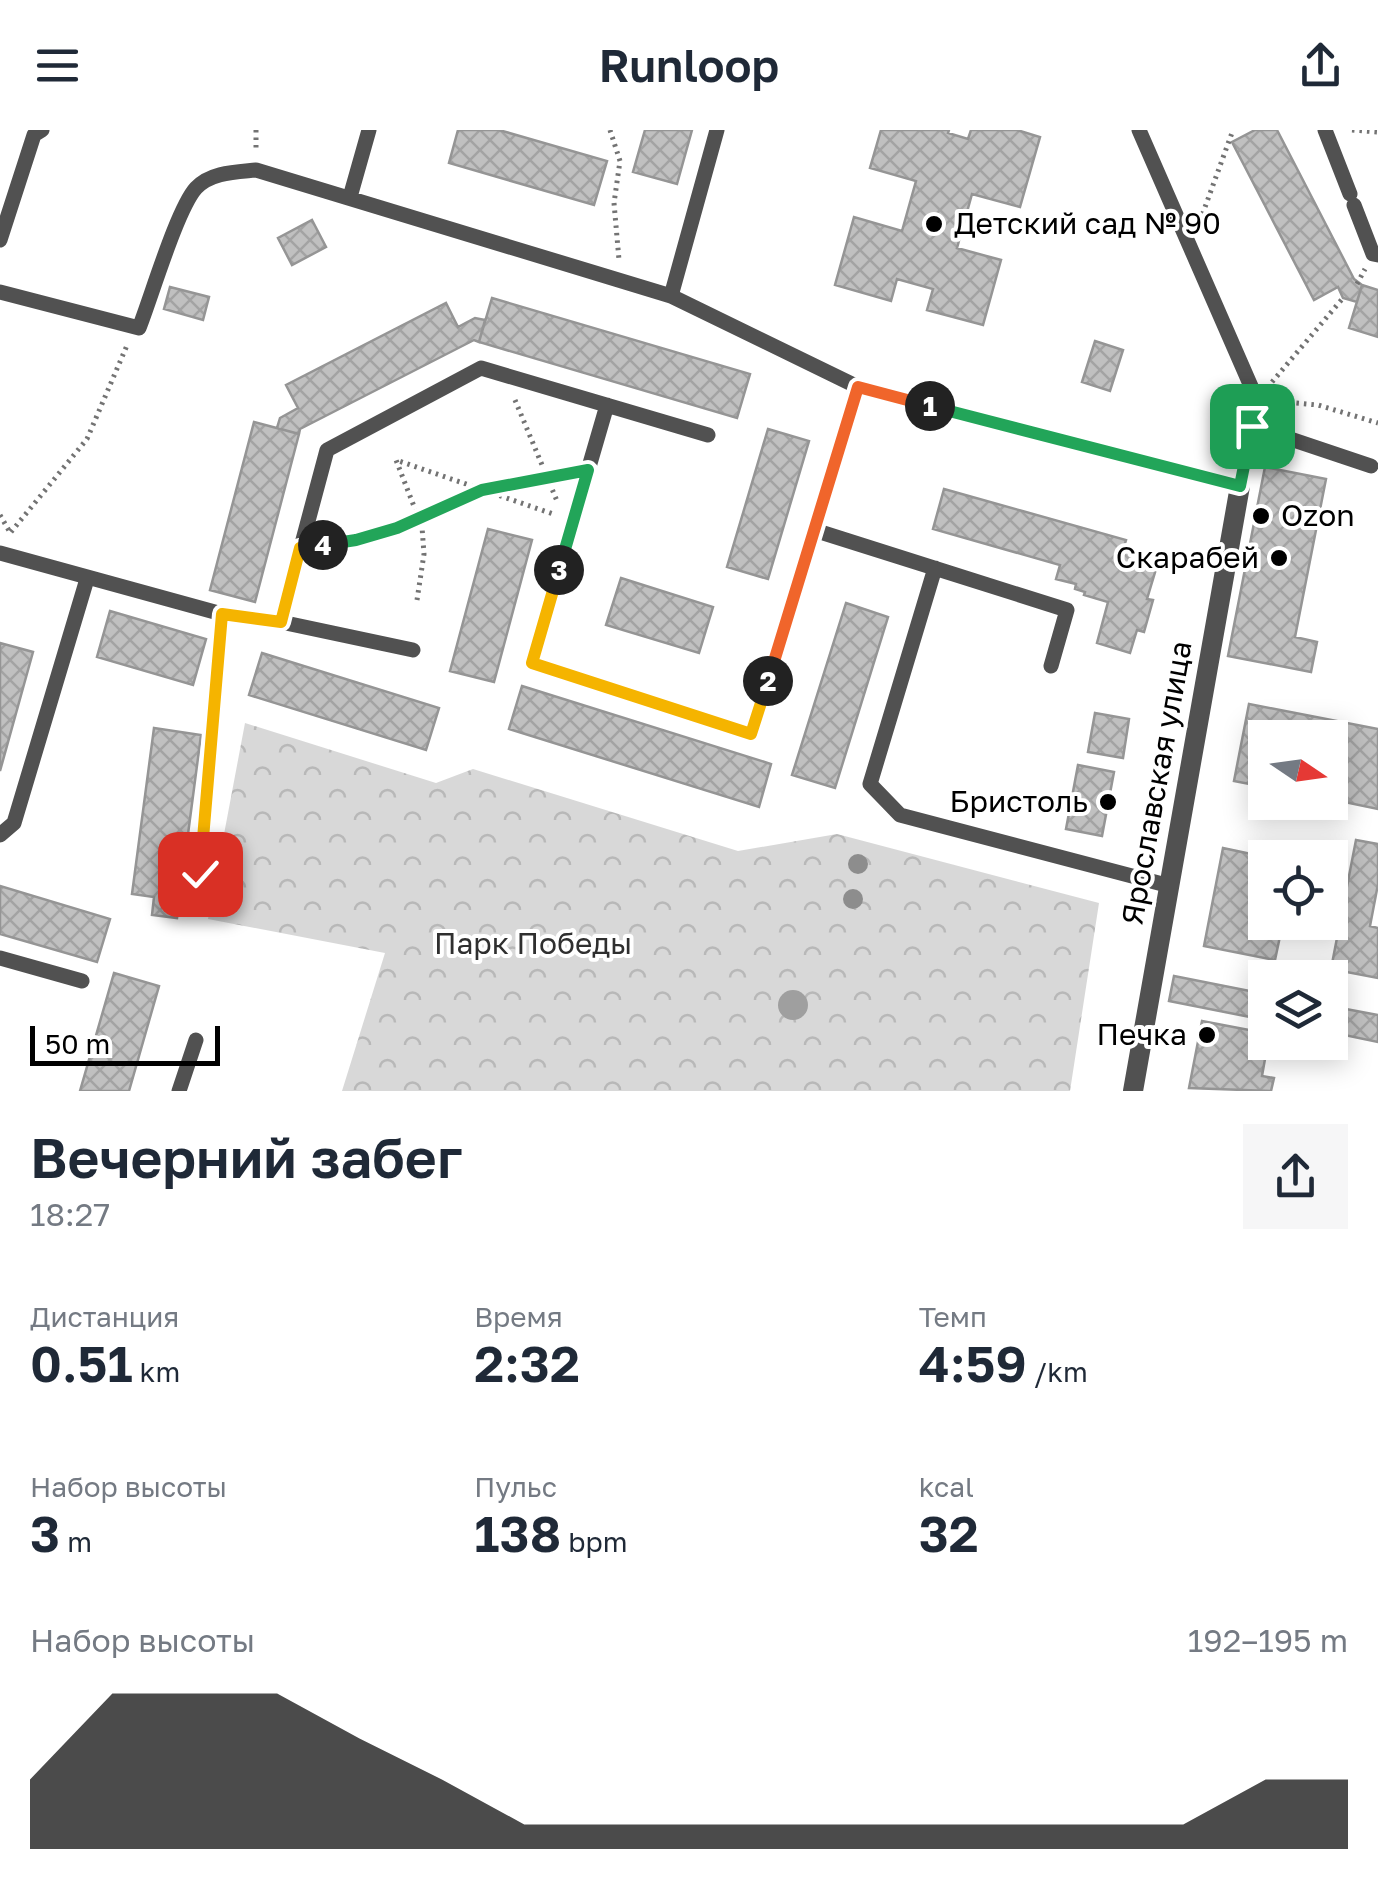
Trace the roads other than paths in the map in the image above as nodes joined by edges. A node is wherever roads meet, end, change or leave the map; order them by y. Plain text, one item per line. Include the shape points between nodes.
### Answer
1 (42, 130) edge
2 (370, 130) edge
3 (717, 130) edge
4 (1138, 130) edge
5 (1324, 130) edge
6 (350, 197) junction
7 (0, 240) edge
8 (1378, 255) edge
9 (0, 292) edge
10 (671, 296) junction
11 (858, 387) junction
12 (607, 405) junction
13 (1252, 426) junction
14 (708, 435) dead end
15 (1371, 466) dead end
16 (1240, 486) junction
17 (814, 530) junction
18 (0, 553) edge
19 (935, 568) junction
20 (87, 579) junction
21 (222, 614) junction
22 (281, 622) junction
23 (413, 650) dead end
24 (1051, 666) dead end
25 (0, 836) edge
26 (200, 874) dead end
27 (1170, 886) junction
28 (0, 958) edge
29 (82, 981) dead end
30 (196, 1040) dead end
31 (179, 1091) edge
32 (1133, 1091) edge

1 - 7 lane via 34,135
2 - 6 lane
3 - 10 lane
4 - 13 lane via 1257,400
5 - 8 lane
6 - 9 lane via 256,170 218,174 197,187 139,328
6 - 10 lane
10 - 11 lane
11 - 16 lane
11 - 17 lane
12 - 14 lane
12 - 17 lane via 532,663 751,734
12 - 22 lane via 481,368 327,450
13 - 15 lane
13 - 16 lane
16 - 27 street, Ярославская улица
17 - 19 lane
18 - 20 lane
19 - 24 lane via 1068,610
19 - 27 lane via 870,784 900,815
20 - 21 lane
20 - 25 lane via 14,823
21 - 22 lane
21 - 26 lane
22 - 23 lane
27 - 32 street, Ярославская улица
28 - 29 lane
30 - 31 lane

